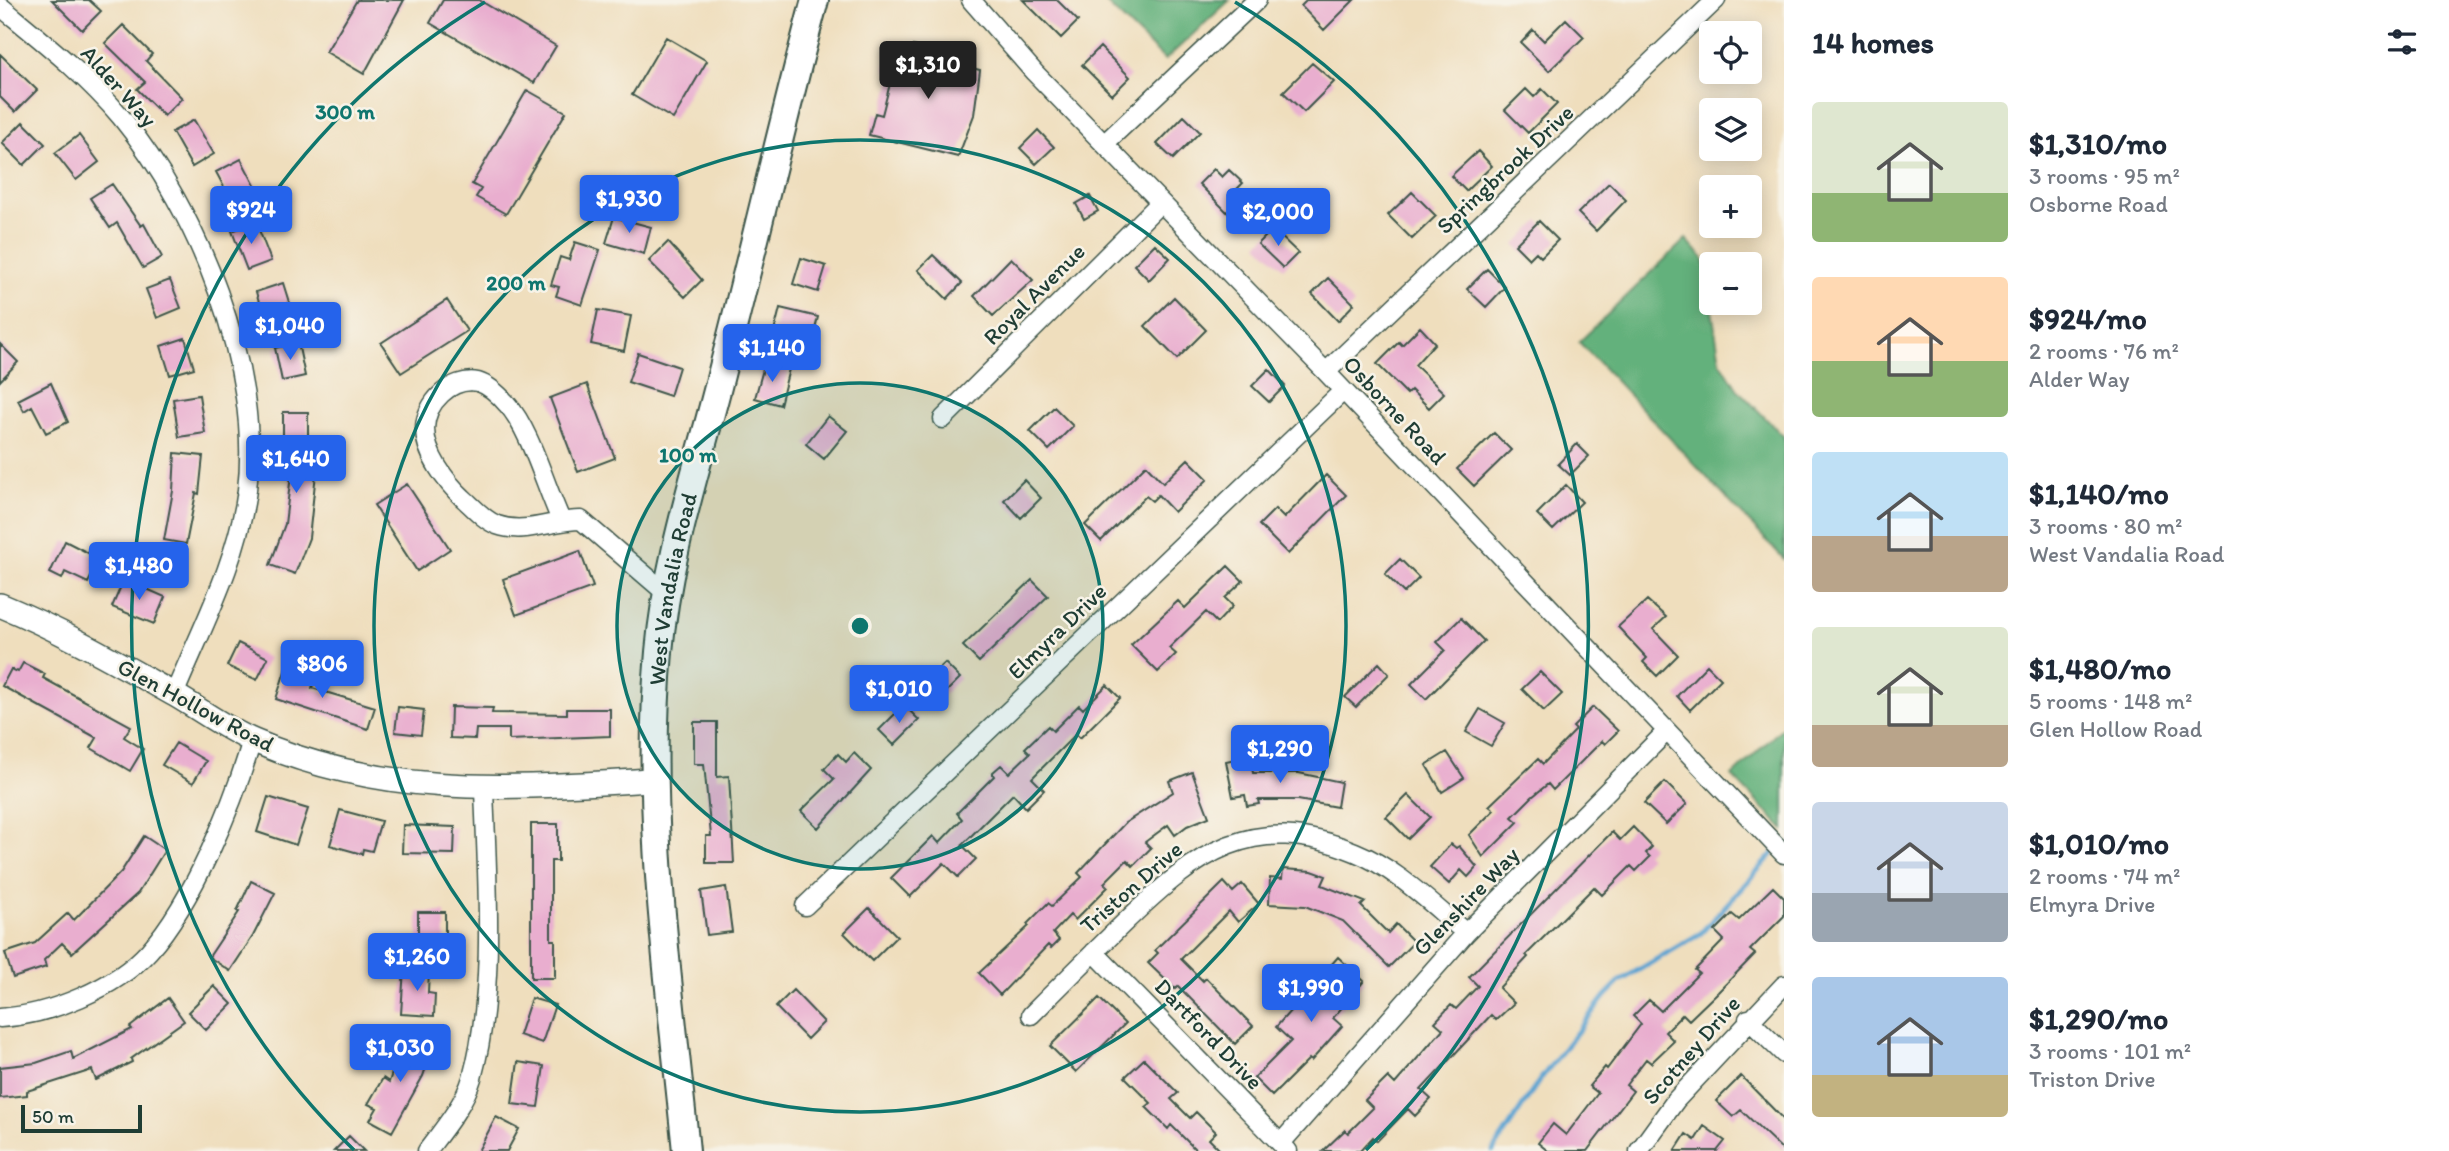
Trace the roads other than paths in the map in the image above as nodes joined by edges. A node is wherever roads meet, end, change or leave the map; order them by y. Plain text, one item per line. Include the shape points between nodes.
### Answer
1 (815, 0) edge
2 (971, 0) edge
3 (1257, 0) edge
4 (1716, 0) edge
5 (0, 6) edge
6 (1104, 144) junction
7 (1160, 203) junction
8 (1325, 372) junction
9 (1343, 391) junction
10 (943, 419) dead end
11 (561, 520) junction
12 (666, 593) junction
13 (0, 606) edge
14 (174, 695) junction
15 (1666, 732) junction
16 (252, 740) junction
17 (652, 780) junction
18 (484, 789) junction
19 (1784, 854) edge
20 (805, 906) dead end
21 (1466, 933) junction
22 (1094, 952) junction
23 (1784, 985) edge
24 (1031, 1015) dead end
25 (0, 1018) edge
26 (1748, 1019) junction
27 (1784, 1054) edge
28 (1285, 1147) edge
29 (427, 1151) edge
30 (686, 1151) edge
31 (1639, 1151) edge

1 - 12 main road, West Vandalia Road
2 - 6 street, Osborne Road
3 - 6 street
4 - 8 street, Springbrook Drive
5 - 14 street, Alder Way via 59,55 120,117 172,193 231,330 251,437 247,492 230,558
6 - 7 street, Osborne Road
7 - 8 street, Osborne Road
7 - 10 street, Royal Avenue
8 - 9 street, Osborne Road
9 - 15 street, Osborne Road
9 - 20 street, Elmyra Drive
11 - 11 street via 516,530 494,524 457,492 440,470 425,432 427,412 441,394 463,381 480,383 509,406
11 - 12 street via 581,520
12 - 17 main road, West Vandalia Road
13 - 14 street, Glen Hollow Road via 44,623
14 - 16 street, Glen Hollow Road
15 - 19 street, Osborne Road
15 - 21 street, Glenshire Way
16 - 18 street, Glen Hollow Road via 361,774 422,785
16 - 25 street via 242,776 202,865 148,952 118,976 69,1003 27,1016
17 - 18 street, Glen Hollow Road
17 - 30 main road, West Vandalia Road
18 - 29 street via 488,933 474,1068 472,1080
21 - 22 street, Triston Drive via 1402,879 1356,852 1279,835 1219,847 1186,866
21 - 28 street, Glenshire Way
22 - 24 street, Triston Drive
22 - 28 street, Dartford Drive
23 - 26 street, Scotney Drive
26 - 27 street
26 - 31 street, Scotney Drive via 1676,1100

